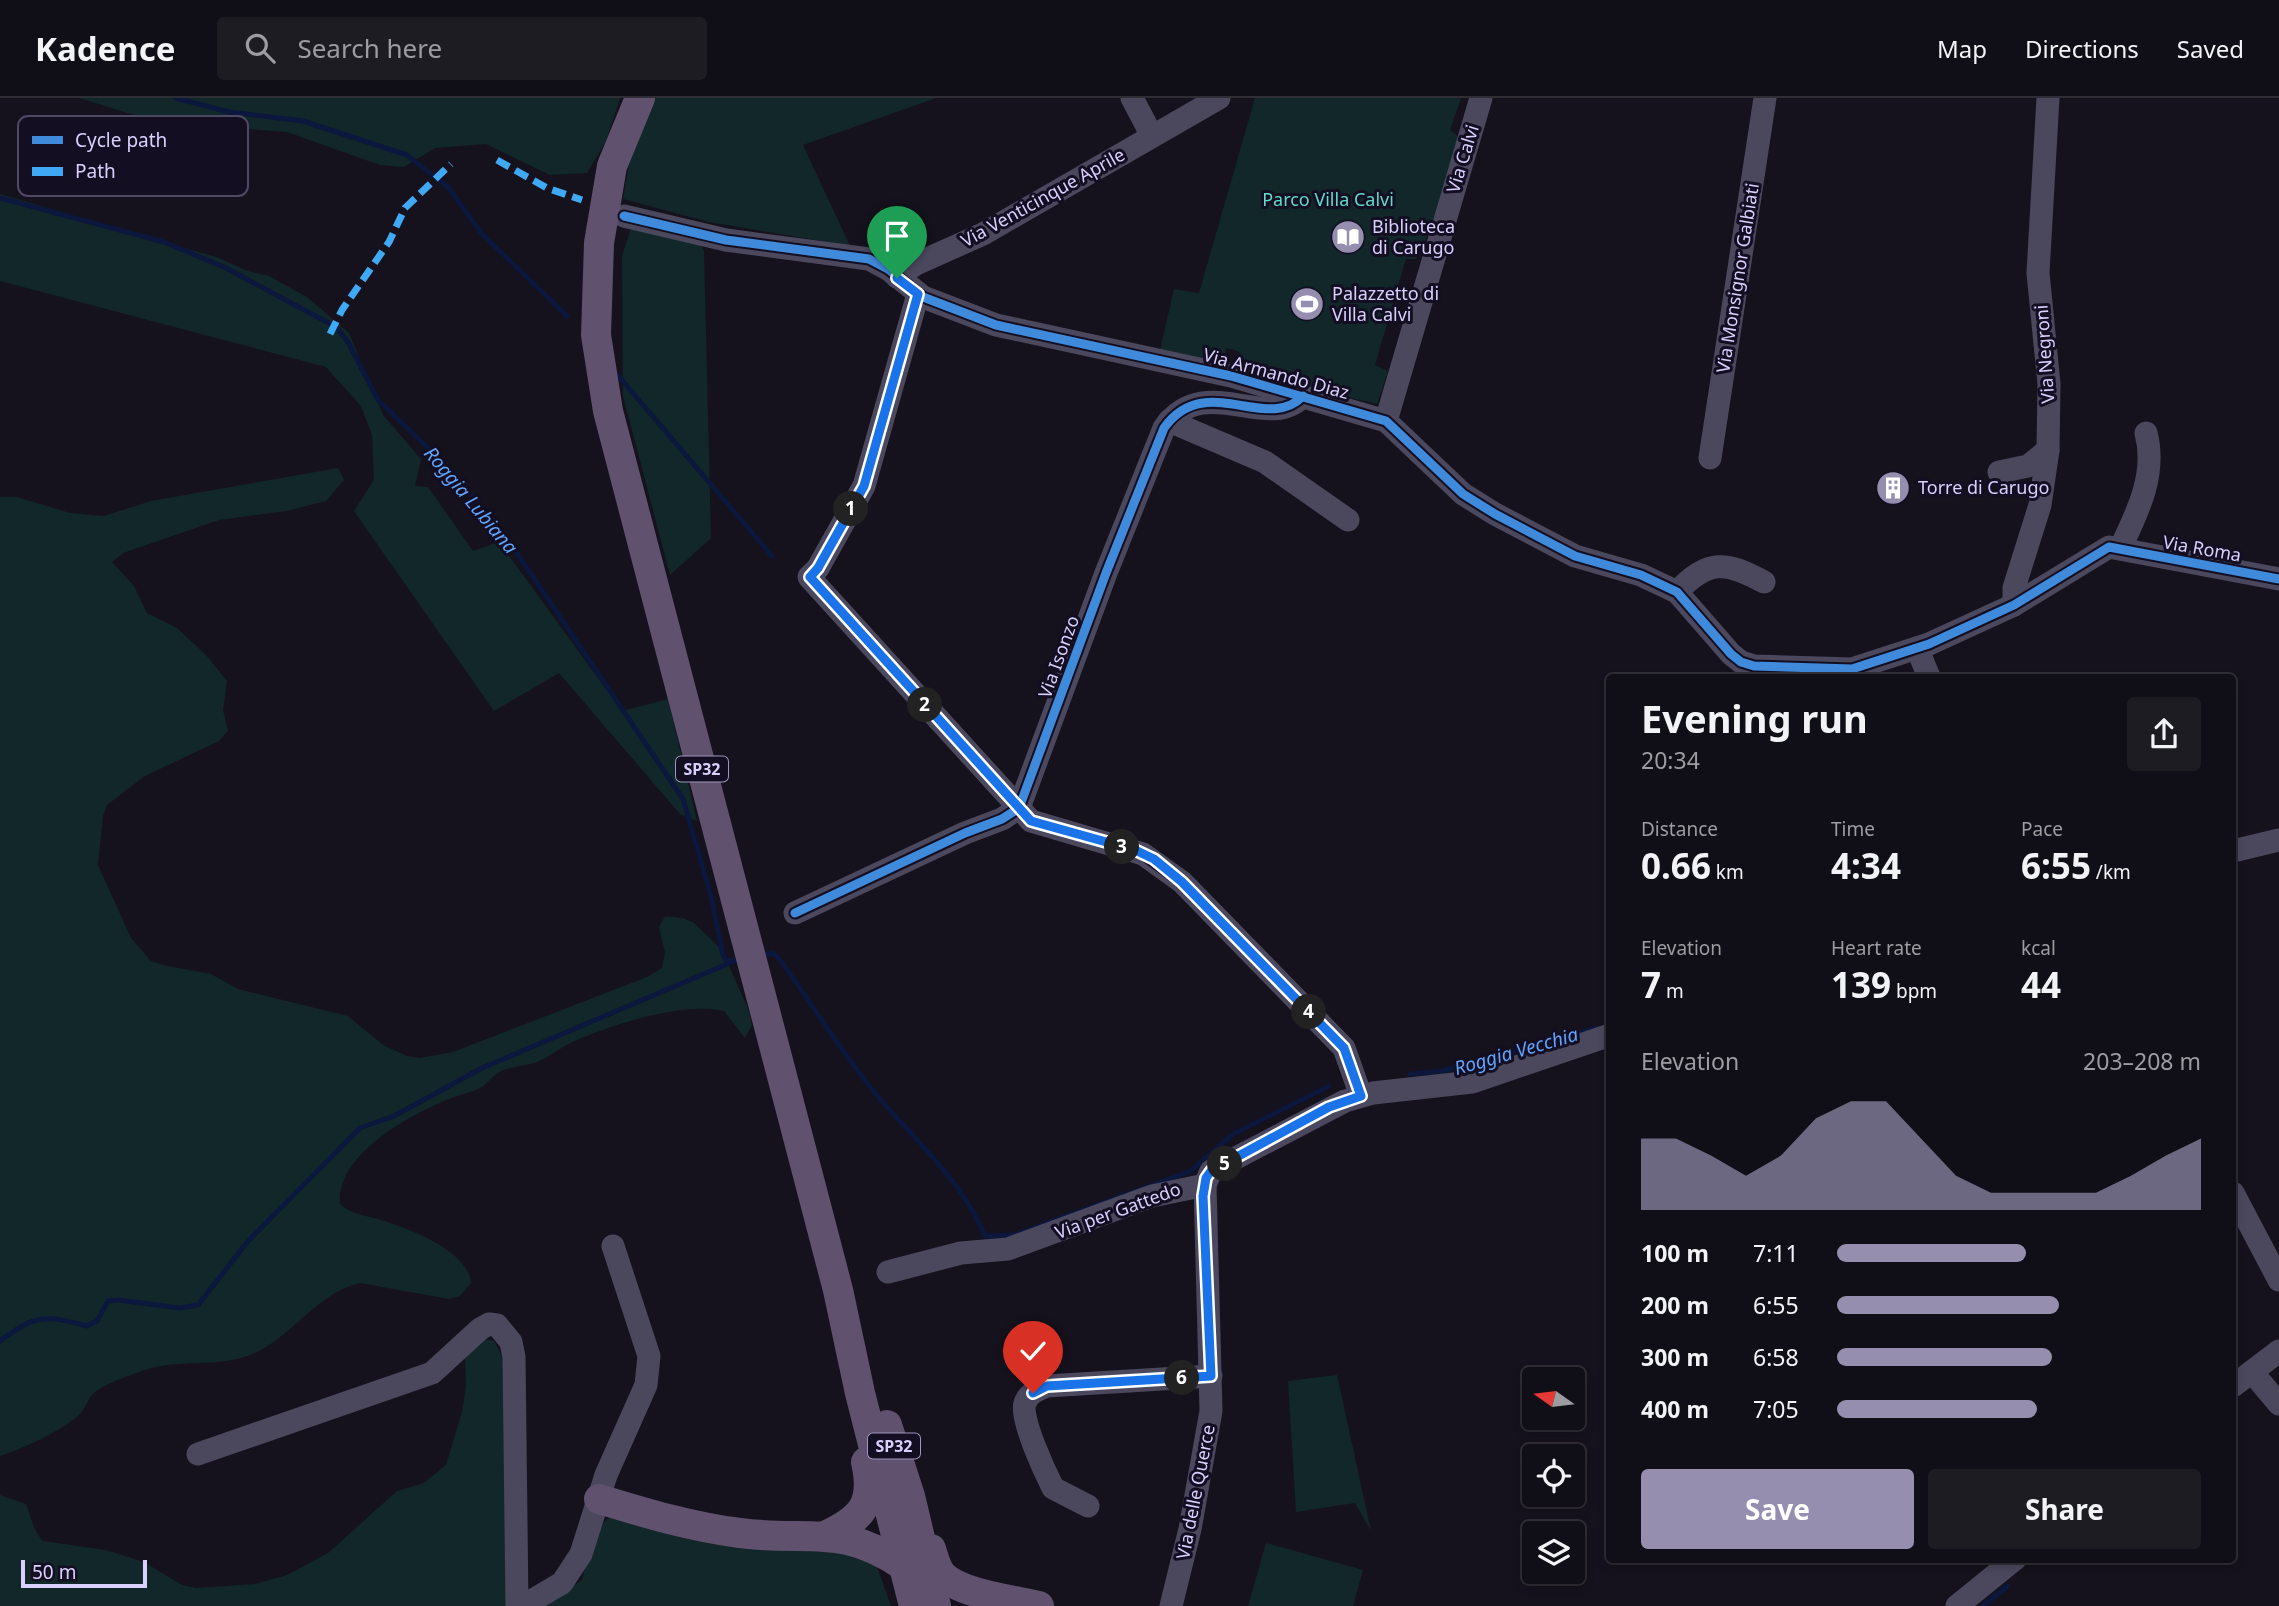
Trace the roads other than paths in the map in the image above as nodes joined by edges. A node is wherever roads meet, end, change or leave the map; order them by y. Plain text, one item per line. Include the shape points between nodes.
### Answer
1 (640, 98) edge
2 (1132, 98) edge
3 (1219, 98) edge
4 (1481, 98) edge
5 (1765, 98) edge
6 (2048, 98) edge
7 (1152, 136) junction
8 (624, 216) dead end
9 (897, 278) junction
10 (918, 294) junction
11 (1303, 397) junction
12 (1169, 421) junction
13 (1386, 421) junction
14 (2146, 433) dead end
15 (2048, 450) junction
16 (1710, 458) dead end
17 (1999, 472) dead end
18 (1348, 520) dead end
19 (2120, 549) junction
20 (2279, 579) edge
21 (1763, 582) dead end
22 (1677, 592) junction
23 (2014, 605) junction
24 (1917, 648) junction
25 (1860, 672) edge
26 (1928, 674) edge
27 (1018, 808) junction
28 (2279, 840) edge
29 (2236, 850) edge
30 (795, 913) dead end
31 (1606, 1036) edge
32 (1361, 1096) junction
33 (1205, 1185) junction
34 (2236, 1199) edge
35 (613, 1246) dead end
36 (888, 1272) dead end
37 (2279, 1280) edge
38 (838, 1290) junction
39 (2279, 1351) edge
40 (2252, 1372) junction
41 (1211, 1376) junction
42 (2236, 1384) edge
43 (860, 1393) junction
44 (2279, 1404) edge
45 (198, 1454) dead end
46 (599, 1499) junction
47 (1088, 1506) dead end
48 (915, 1518) junction
49 (827, 1535) junction
50 (2010, 1563) edge
51 (904, 1566) junction
52 (995, 1602) edge
53 (517, 1606) edge
54 (523, 1606) edge
55 (915, 1606) edge
56 (936, 1606) edge
57 (1039, 1606) edge
58 (1171, 1606) edge
59 (1957, 1606) edge

1 - 38 main road, SP32 via 612,166 599,243 596,335 608,411
2 - 7 street
3 - 7 street, Via Venticinque Aprile
4 - 13 street, Via Calvi
5 - 16 street, Via Monsignor Galbiati
6 - 15 street, Via Negroni via 2038,273 2049,384
7 - 9 street, Via Venticinque Aprile
8 - 9 street, Via Armando Diaz via 726,240 852,255 879,263
9 - 10 street, Via Armando Diaz
10 - 11 street, Via Armando Diaz via 996,325 1233,376
10 - 27 street via 864,486 810,577
11 - 12 street via 1272,408 1199,402
11 - 13 street, Via Armando Diaz
12 - 18 street via 1265,462
12 - 27 street, Via Isonzo
13 - 22 street, Via Armando Diaz via 1455,487 1495,514 1575,556 1641,575
14 - 19 street via 2147,482
15 - 17 street via 2028,466
15 - 23 street, Via Negroni via 2040,505 2014,588
19 - 20 street, Via Roma
19 - 23 street, Via Armando Diaz via 2103,549
21 - 22 street via 1739,568 1719,565 1703,570
22 - 25 street, Via Armando Diaz via 1741,662 1765,668
23 - 24 street, Via Armando Diaz
24 - 25 street, Via Armando Diaz
24 - 26 street
27 - 30 street
27 - 32 street via 1039,825 1135,850 1167,870 1344,1048
28 - 29 street
31 - 32 street, Via per Gattedo via 1472,1082
32 - 33 street, Via per Gattedo via 1329,1107 1211,1171
33 - 36 street, Via per Gattedo via 1152,1196 1008,1249 961,1253
33 - 41 street, Via delle Querce
34 - 37 street
35 - 46 street via 649,1356 646,1385
38 - 43 main road, SP32
38 - 48 main road, SP32 via 882,1409
39 - 40 street
40 - 42 street
40 - 44 street
41 - 47 street via 1047,1386 1029,1397 1024,1416 1053,1489
41 - 58 street, Via delle Querce via 1202,1468
43 - 49 main road via 868,1496 851,1524
43 - 51 main road, SP32
45 - 53 street via 432,1373 480,1329 497,1325 511,1342 514,1357
46 - 49 main road via 739,1533
46 - 54 street via 572,1570 562,1583
48 - 52 main road via 947,1580
48 - 56 main road, SP32
49 - 51 main road via 872,1545
50 - 59 street
51 - 55 main road, SP32
52 - 57 main road

